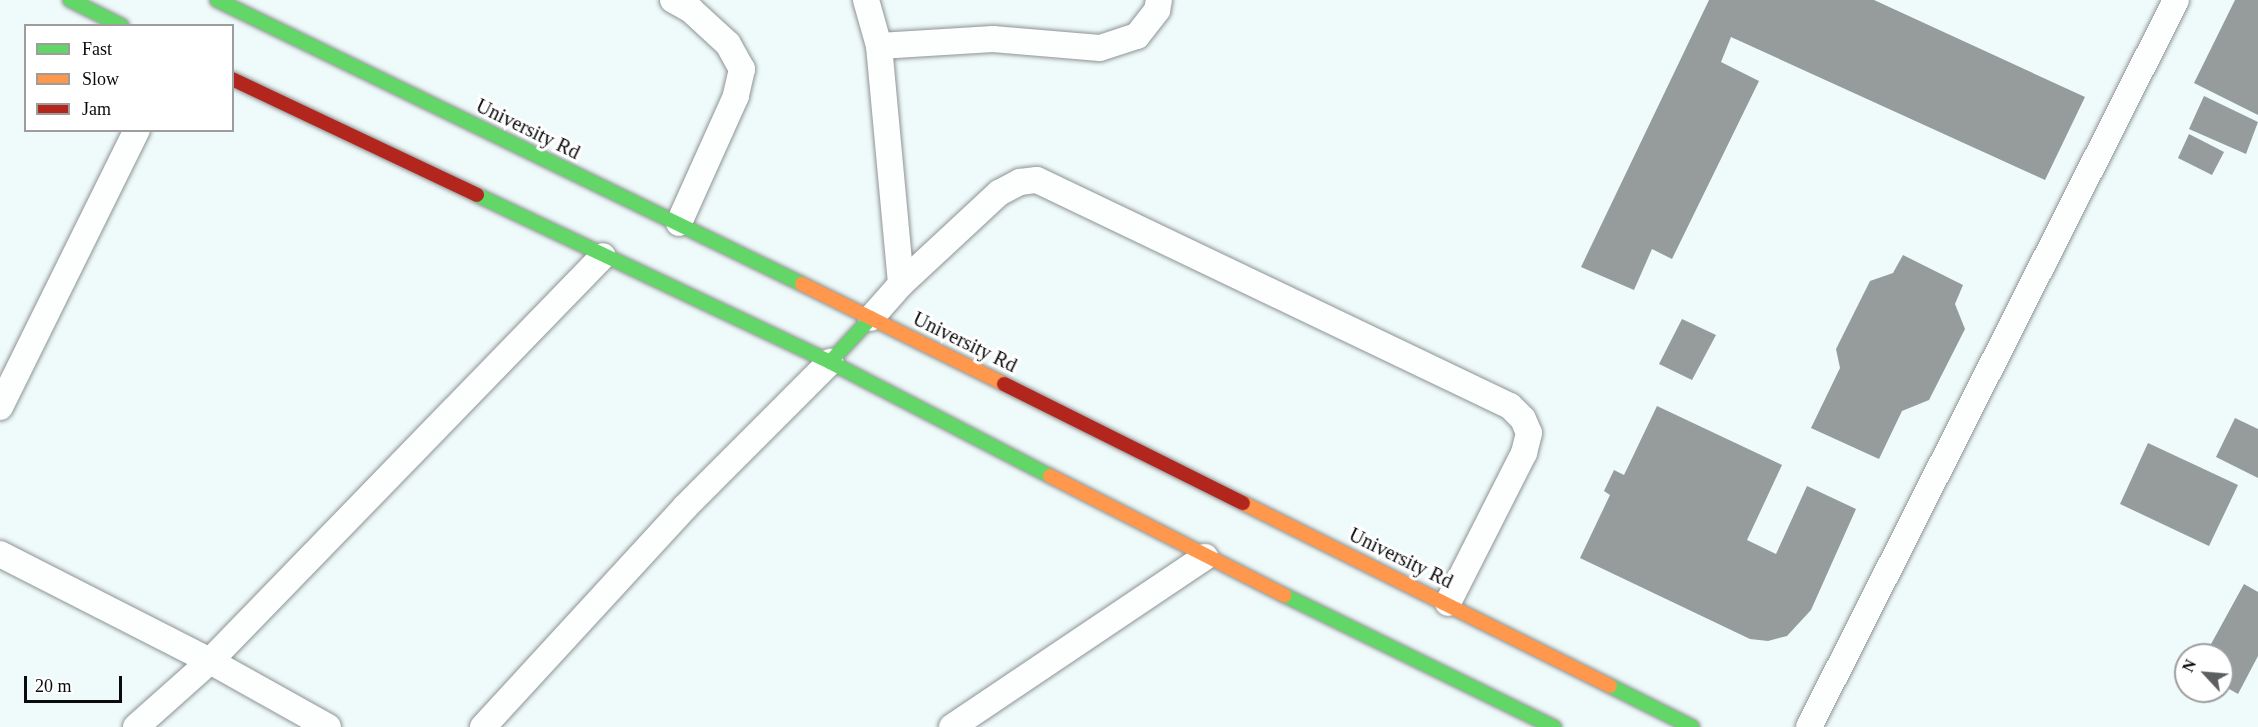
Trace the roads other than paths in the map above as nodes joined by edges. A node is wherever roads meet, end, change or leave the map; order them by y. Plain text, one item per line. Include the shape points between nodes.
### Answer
1 (70, 0) edge
2 (217, 0) edge
3 (672, 0) edge
4 (866, 0) edge
5 (1159, 0) edge
6 (2176, 0) edge
7 (118, 24) edge
8 (879, 46) junction
9 (234, 80) edge
10 (136, 132) edge
11 (679, 223) junction
12 (603, 256) junction
13 (901, 284) junction
14 (871, 318) junction
15 (830, 362) junction
16 (0, 407) edge
17 (0, 554) edge
18 (1205, 557) junction
19 (1448, 603) junction
20 (210, 661) junction
21 (136, 727) edge
22 (328, 727) edge
23 (483, 727) edge
24 (952, 727) edge
25 (1554, 727) edge
26 (1692, 727) edge
27 (1809, 727) edge

1 - 7 street
2 - 11 street, University Rd
3 - 11 street via 691,10 728,44 742,69 736,96
4 - 8 street
5 - 8 street via 1157,10 1137,36 1100,48 993,39
6 - 27 street
8 - 13 street
9 - 12 street
10 - 16 street
11 - 14 street, University Rd
12 - 15 street
12 - 20 street
13 - 14 street
13 - 19 street via 999,193 1020,182 1037,180 1510,406 1524,420 1529,433 1524,453
14 - 15 street
14 - 19 street, University Rd
15 - 18 street
15 - 23 street via 686,506
17 - 20 street
18 - 24 street
18 - 25 street
19 - 26 street, University Rd
20 - 21 street
20 - 22 street

